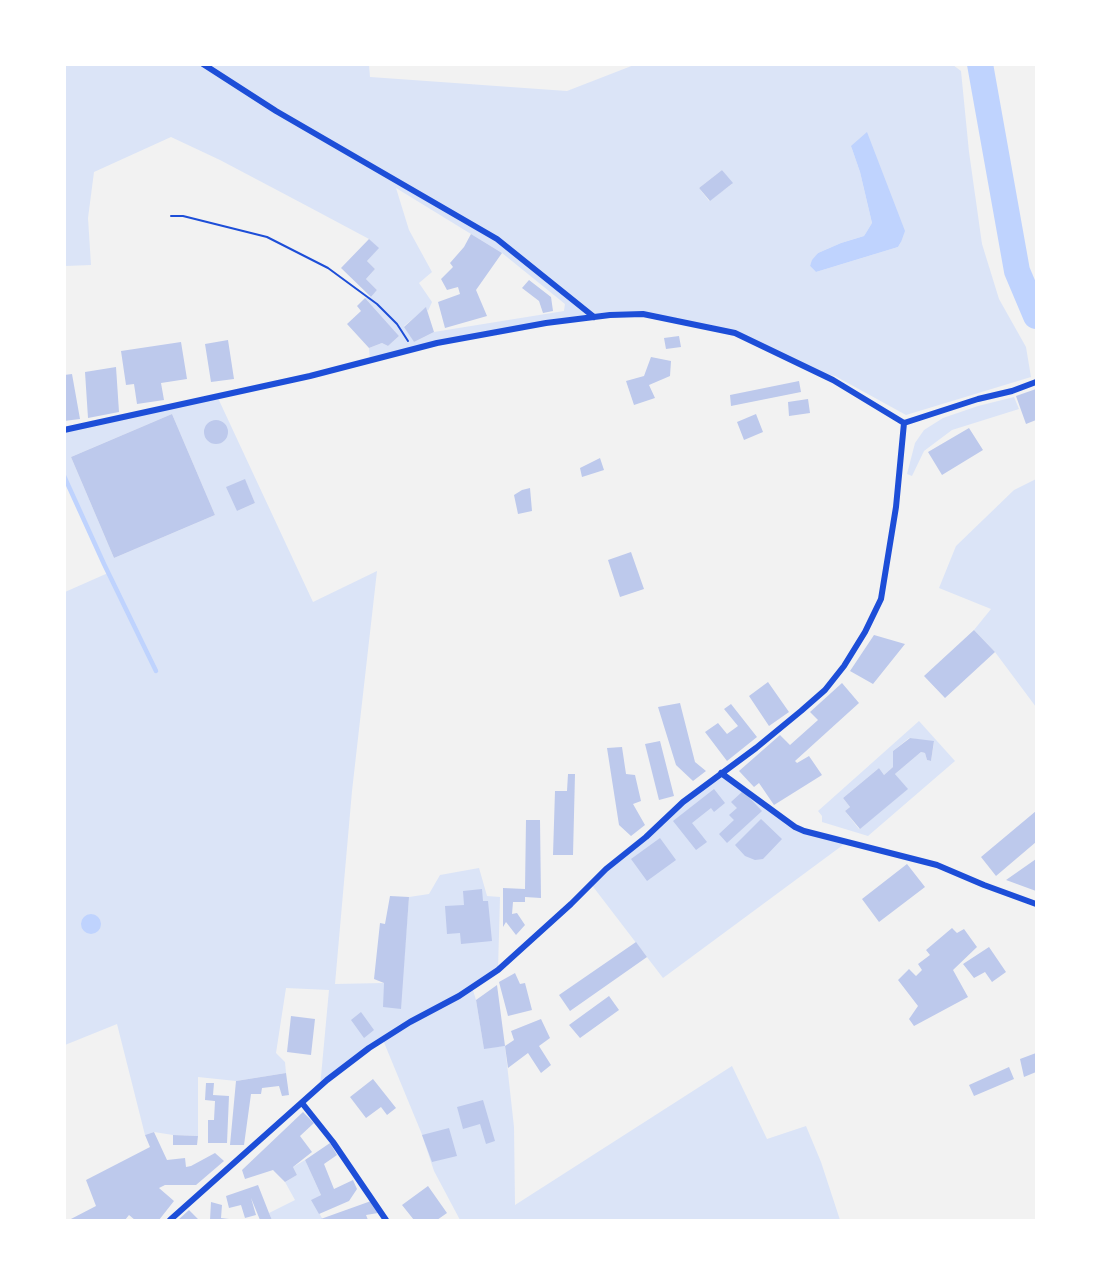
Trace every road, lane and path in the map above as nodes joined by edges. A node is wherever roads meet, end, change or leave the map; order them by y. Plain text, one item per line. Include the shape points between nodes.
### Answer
1 (202, 64) edge
2 (171, 216) dead end
3 (594, 317) junction
4 (413, 349) junction
5 (1036, 382) edge
6 (904, 423) junction
7 (64, 430) edge
8 (721, 773) junction
9 (1036, 904) edge
10 (302, 1103) junction
11 (170, 1221) edge
12 (386, 1221) edge

1 - 3 street via 497,238
2 - 4 path via 267,237 328,268 377,304 397,324
3 - 4 street
3 - 6 street via 643,315 735,333 833,380
4 - 7 street via 310,376
5 - 6 street
6 - 8 street via 890,554 881,599 866,632 825,690
8 - 9 street via 804,831 937,865
8 - 10 street via 606,869 498,970 369,1048
10 - 11 street
10 - 12 street

